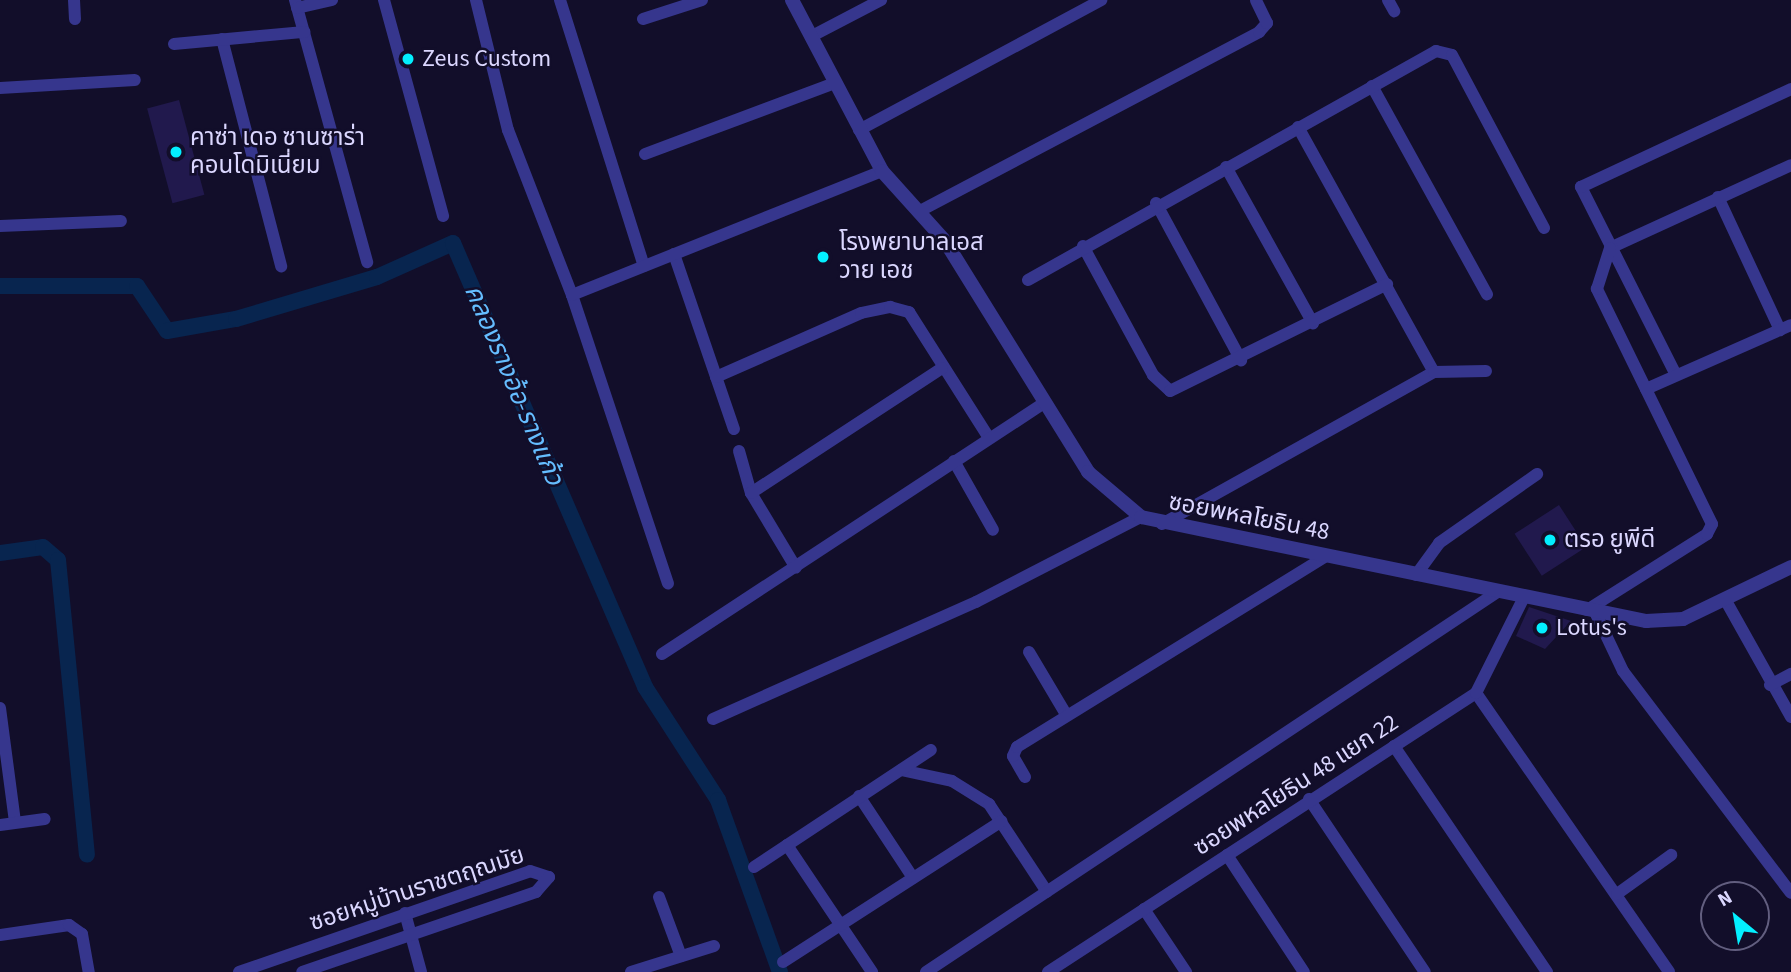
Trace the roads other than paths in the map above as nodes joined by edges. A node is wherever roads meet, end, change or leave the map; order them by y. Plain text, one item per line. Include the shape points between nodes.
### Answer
1 (74, 0) edge
2 (332, 0) edge
3 (384, 0) edge
4 (476, 0) edge
5 (560, 0) edge
6 (702, 0) edge
7 (792, 0) edge
8 (881, 0) edge
9 (1101, 0) edge
10 (1256, 0) edge
11 (296, 4) edge
12 (75, 19) dead end
13 (643, 19) dead end
14 (304, 32) junction
15 (812, 36) junction
16 (222, 38) junction
17 (174, 44) dead end
18 (135, 80) dead end
19 (835, 83) junction
20 (1372, 86) junction
21 (0, 88) edge
22 (1791, 89) edge
23 (1298, 127) junction
24 (859, 130) junction
25 (645, 153) dead end
26 (1791, 165) edge
27 (1226, 167) junction
28 (882, 171) junction
29 (1718, 197) junction
30 (1156, 203) junction
31 (918, 212) junction
32 (443, 216) dead end
33 (121, 222) dead end
34 (0, 226) edge
35 (1544, 228) dead end
36 (1083, 246) junction
37 (1610, 248) junction
38 (674, 254) junction
39 (367, 262) dead end
40 (281, 266) dead end
41 (644, 267) junction
42 (1028, 280) dead end
43 (1387, 284) junction
44 (1487, 294) dead end
45 (572, 295) junction
46 (1313, 323) junction
47 (1785, 327) edge
48 (1241, 360) junction
49 (942, 368) junction
50 (1486, 371) dead end
51 (1434, 372) junction
52 (1676, 375) junction
53 (716, 377) junction
54 (1646, 389) junction
55 (1044, 403) junction
56 (734, 429) dead end
57 (989, 438) junction
58 (739, 451) dead end
59 (954, 461) junction
60 (1537, 474) dead end
61 (751, 493) junction
62 (1141, 517) junction
63 (1161, 524) junction
64 (993, 530) dead end
65 (1326, 556) junction
66 (1791, 567) edge
67 (796, 568) junction
68 (1416, 575) junction
69 (668, 583) dead end
70 (1499, 592) junction
71 (1524, 597) junction
72 (1726, 601) junction
73 (1591, 611) junction
74 (1029, 652) dead end
75 (662, 653) dead end
76 (1791, 674) edge
77 (1770, 685) junction
78 (1476, 693) junction
79 (1068, 716) junction
80 (1, 717) edge
81 (1791, 717) edge
82 (713, 719) dead end
83 (1394, 746) junction
84 (931, 750) dead end
85 (901, 770) junction
86 (1025, 777) dead end
87 (859, 796) junction
88 (1309, 799) junction
89 (45, 819) dead end
90 (1002, 821) junction
91 (15, 822) junction
92 (0, 824) edge
93 (787, 845) junction
94 (1227, 855) junction
95 (1671, 855) dead end
96 (754, 867) dead end
97 (914, 878) junction
98 (1047, 892) junction
99 (1791, 893) edge
100 (1617, 894) junction
101 (659, 897) dead end
102 (1144, 909) junction
103 (405, 913) junction
104 (841, 925) junction
105 (410, 932) junction
106 (0, 935) edge
107 (714, 946) dead end
108 (681, 956) junction
109 (783, 962) dead end
110 (270, 967) edge
111 (1064, 968) edge
112 (89, 972) edge
113 (239, 972) edge
114 (302, 972) edge
115 (421, 972) edge
116 (631, 972) edge
117 (872, 972) edge
118 (926, 972) edge
119 (1048, 972) edge
120 (1186, 972) edge
121 (1304, 972) edge
122 (1425, 972) edge
123 (1547, 972) edge
124 (1669, 972) edge

1 - 12 street
2 - 11 street
3 - 32 street
4 - 45 street via 508,130
5 - 41 street
6 - 13 street
7 - 15 street, ซอยพหลโยธิน 48
8 - 15 street
9 - 24 street
10 - 31 street via 1267,23 1259,32
11 - 14 street
14 - 16 street
14 - 39 street
15 - 19 street, ซอยพหลโยธิน 48
16 - 17 street
16 - 40 street
18 - 21 street
19 - 24 street, ซอยพหลโยธิน 48
19 - 25 street
20 - 23 street
20 - 35 street via 1436,51 1448,52
20 - 44 street
22 - 37 street via 1584,182 1581,198
23 - 27 street
23 - 43 street
24 - 28 street, ซอยพหลโยธิน 48
26 - 29 street
27 - 30 street
27 - 46 street
28 - 31 street, ซอยพหลโยธิน 48
28 - 38 street
29 - 37 street
29 - 47 street
30 - 36 street
30 - 48 street
31 - 55 street, ซอยพหลโยธิน 48 via 945,241
33 - 34 street
36 - 42 street
36 - 48 street via 1162,387 1179,389
37 - 52 street
37 - 54 street via 1597,289
38 - 41 street
38 - 53 street
41 - 45 street
43 - 46 street
43 - 51 street
45 - 69 street
46 - 48 street
47 - 52 street
49 - 53 street via 909,312 890,307 861,313
49 - 57 street
49 - 61 street
50 - 51 street
51 - 63 street
52 - 54 street
53 - 56 street
54 - 73 street via 1711,529
55 - 57 street
55 - 62 street, ซอยพหลโยธิน 48 via 1103,489
57 - 59 street
58 - 61 street
59 - 64 street
59 - 67 street
60 - 68 street via 1439,543
61 - 67 street
62 - 63 street, ซอยพหลโยธิน 48
62 - 82 street via 985,598
63 - 65 street, ซอยพหลโยธิน 48
65 - 68 street, ซอยพหลโยธิน 48
65 - 79 street
66 - 72 street, ซอยพหลโยธิน 48
67 - 75 street
68 - 70 street, ซอยพหลโยธิน 48
70 - 71 street, ซอยพหลโยธิน 48
70 - 98 street
71 - 73 street, ซอยพหลโยธิน 48
71 - 78 street
72 - 73 street, ซอยพหลโยธิน 48 via 1672,622
72 - 77 street
73 - 99 street via 1623,671
74 - 79 street
76 - 77 street
77 - 81 street
78 - 83 street, ซอยพหลโยธิน 48 แยก 22
78 - 100 street
79 - 86 street via 1013,752
80 - 91 street
83 - 88 street, ซอยพหลโยธิน 48 แยก 22
83 - 123 street
84 - 85 street
85 - 87 street
85 - 90 street via 973,791
87 - 93 street
87 - 97 street
88 - 94 street, ซอยพหลโยธิน 48 แยก 22
88 - 122 street
89 - 91 street
90 - 97 street
90 - 98 street
91 - 92 street
93 - 96 street
93 - 104 street
94 - 102 street, ซอยพหลโยธิน 48 แยก 22
94 - 121 street
95 - 100 street
97 - 104 street
98 - 118 street
100 - 124 street
101 - 108 street
102 - 111 street, ซอยพหลโยธิน 48 แยก 22
102 - 120 street
103 - 105 street
103 - 105 street, ซอยหมู่บ้านราชตฤณมัย via 530,871 540,869 549,877 536,892
103 - 110 street, ซอยหมู่บ้านราชตฤณมัย
104 - 109 street
104 - 117 street
105 - 114 street, ซอยหมู่บ้านราชตฤณมัย
105 - 115 street
106 - 112 street via 69,925 82,934
107 - 108 street
108 - 116 street
110 - 113 street, ซอยหมู่บ้านราชตฤณมัย
111 - 119 street, ซอยพหลโยธิน 48 แยก 22

